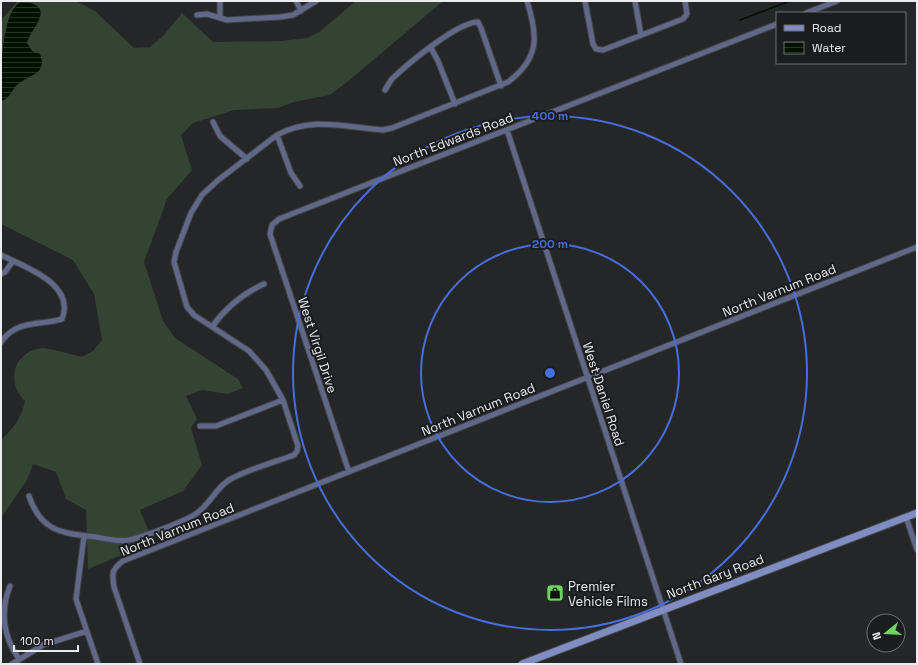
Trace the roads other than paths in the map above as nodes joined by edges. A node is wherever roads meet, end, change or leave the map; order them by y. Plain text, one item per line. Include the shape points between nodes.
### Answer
1 (220, 1) edge
2 (296, 1) edge
3 (316, 1) edge
4 (527, 1) edge
5 (585, 1) edge
6 (635, 1) edge
7 (685, 1) edge
8 (837, 1) edge
9 (301, 11) junction
10 (809, 12) edge
11 (197, 15) dead end
12 (220, 18) junction
13 (776, 24) edge
14 (641, 34) junction
15 (431, 48) junction
16 (501, 86) junction
17 (385, 90) dead end
18 (455, 104) junction
19 (213, 122) dead end
20 (507, 130) junction
21 (277, 135) junction
22 (246, 159) junction
23 (300, 186) dead end
24 (272, 225) joint
25 (917, 247) edge
26 (1, 255) edge
27 (13, 261) junction
28 (1, 274) edge
29 (264, 284) dead end
30 (212, 326) junction
31 (1, 342) edge
32 (587, 378) junction
33 (283, 400) junction
34 (200, 426) dead end
35 (349, 472) junction
36 (29, 496) dead end
37 (917, 513) edge
38 (906, 517) junction
39 (84, 536) junction
40 (917, 550) edge
41 (10, 586) dead end
42 (662, 609) junction
43 (87, 631) junction
44 (19, 659) junction
45 (12, 664) edge
46 (98, 664) edge
47 (140, 664) edge
48 (522, 664) edge
49 (681, 664) edge

1 - 12 street
2 - 9 street
3 - 9 street
4 - 16 street via 535,27 533,49 521,71
5 - 14 street via 596,49 603,50
6 - 14 street
7 - 14 street via 687,14 683,19
8 - 10 street
9 - 12 street via 280,17 242,20
11 - 12 street via 207,14
13 - 20 street, North Edwards Road
15 - 16 street via 455,29 478,22
15 - 17 street via 392,78
15 - 18 street
16 - 18 street
18 - 21 street via 387,129 315,123 286,130
19 - 22 street via 220,136
20 - 24 street, North Edwards Road via 278,219
20 - 32 street, West Daniel Road
21 - 22 street
21 - 23 street via 291,173
22 - 30 street via 202,195 191,213 176,252 174,262 187,307 194,315
24 - 35 street, West Virgil Drive via 270,234
25 - 32 street, North Varnum Road
26 - 27 street
27 - 28 street via 6,272
27 - 31 street via 55,285 61,294 65,312 62,319 22,325 5,336
29 - 30 street via 230,305
30 - 33 street via 249,351 259,361
32 - 35 street, North Varnum Road
32 - 42 street, West Daniel Road
33 - 34 street via 216,426
33 - 39 street via 298,446 294,455 224,483 204,508 191,517 129,540
35 - 47 street, North Varnum Road via 132,557 115,567 112,575 114,587
36 - 39 street via 37,514 49,527
37 - 38 street, North Gary Road
38 - 40 street
38 - 42 street, North Gary Road
39 - 43 street via 76,599
41 - 44 street via 4,597 4,631 7,641
42 - 48 street, North Gary Road
42 - 49 street, West Daniel Road
43 - 44 street via 43,645
43 - 46 street
44 - 45 street

